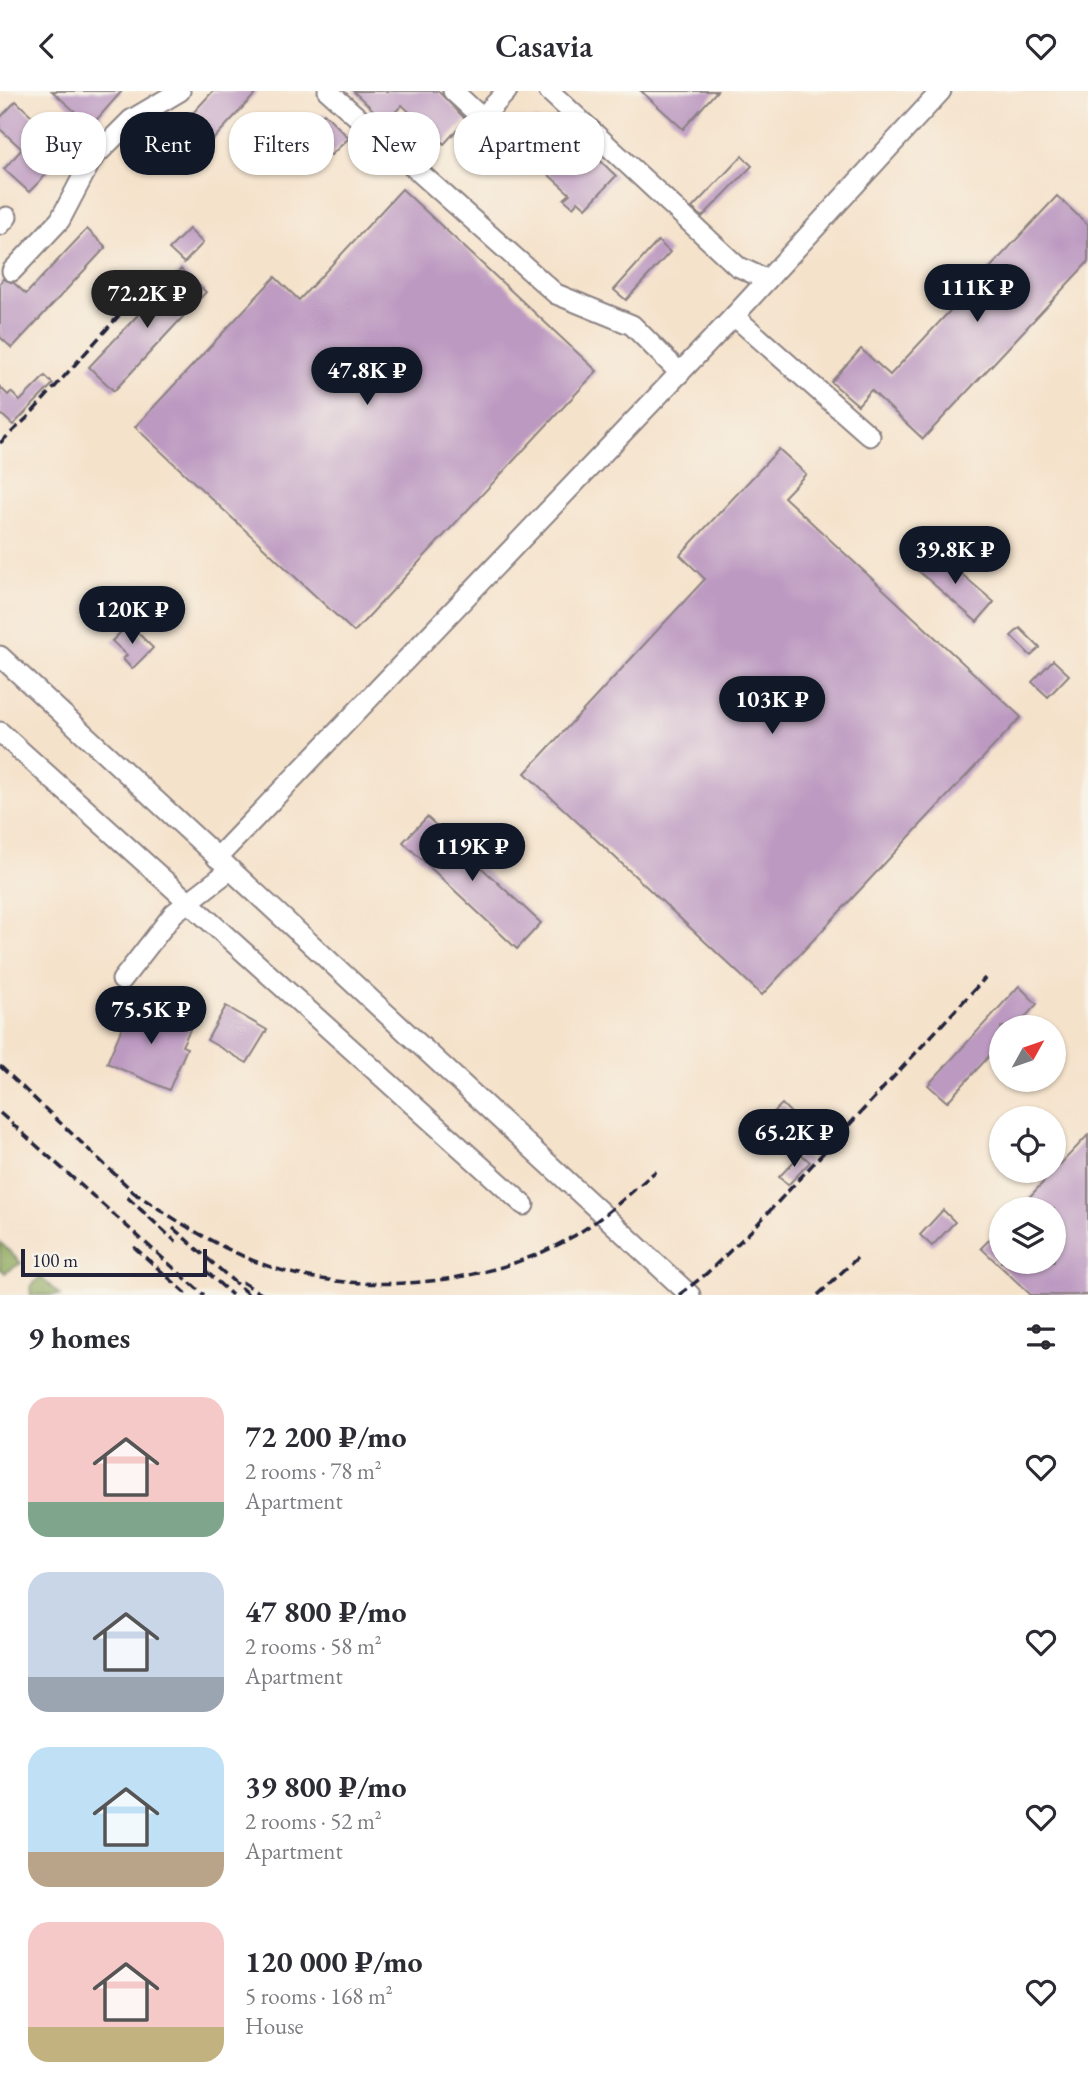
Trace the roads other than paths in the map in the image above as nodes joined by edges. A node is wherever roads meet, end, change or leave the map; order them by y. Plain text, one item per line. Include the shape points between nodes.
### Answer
1 (180, 91) edge
2 (328, 91) edge
3 (453, 91) edge
4 (507, 91) edge
5 (549, 91) edge
6 (941, 91) edge
7 (12, 271) dead end
8 (767, 280) junction
9 (734, 316) junction
10 (680, 373) junction
11 (870, 436) dead end
12 (0, 656) edge
13 (0, 732) edge
14 (224, 864) junction
15 (188, 900) junction
16 (122, 980) dead end
17 (524, 1205) dead end
18 (690, 1295) edge

1 - 7 street via 131,120 92,159 60,220
2 - 10 street via 556,294 632,325
3 - 4 street via 482,118
5 - 8 street via 737,266
6 - 8 street
8 - 9 street
9 - 10 street
9 - 11 street
10 - 14 street
12 - 14 street
13 - 15 street
14 - 15 street
14 - 18 street
15 - 16 street
15 - 17 street

